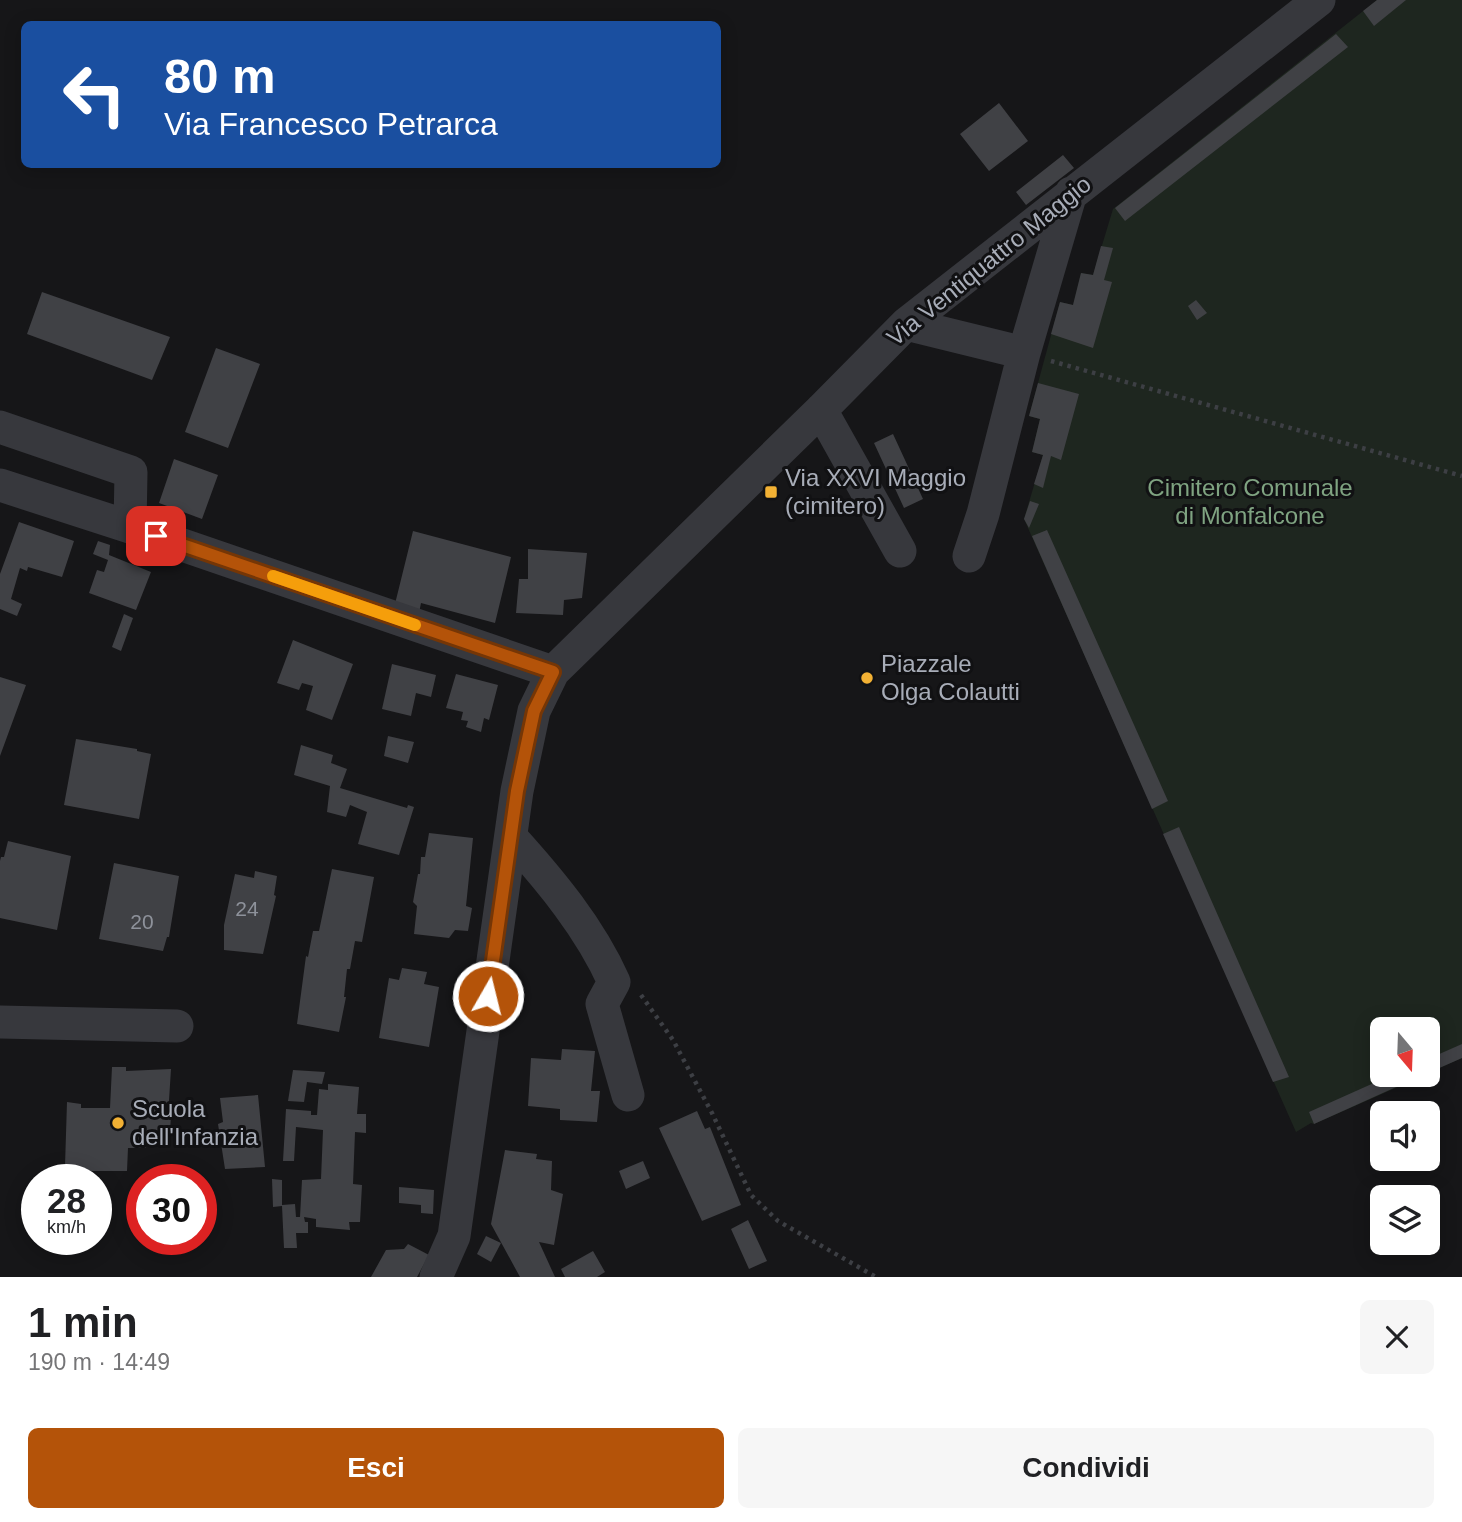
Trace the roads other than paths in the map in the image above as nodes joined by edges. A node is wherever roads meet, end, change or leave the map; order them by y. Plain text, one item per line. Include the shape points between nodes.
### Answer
1 (1320, 0) edge
2 (1071, 193) junction
3 (906, 324) junction
4 (1024, 353) junction
5 (821, 411) junction
6 (0, 426) edge
7 (0, 485) edge
8 (130, 527) junction
9 (900, 551) dead end
10 (969, 556) dead end
11 (553, 672) junction
12 (511, 837) junction
13 (0, 1022) edge
14 (177, 1026) dead end
15 (628, 1095) dead end
16 (436, 1277) edge

1 - 2 street, Via Ventiquattro Maggio
2 - 3 street, Via Ventiquattro Maggio
2 - 4 street
3 - 4 street
3 - 5 street, Via Ventiquattro Maggio
4 - 10 street
5 - 9 street
5 - 11 street, Via Ventiquattro Maggio
6 - 8 street via 131,472
7 - 8 street
8 - 11 street
11 - 12 street, Via Ventiquattro Maggio via 534,711
12 - 15 street via 548,878 605,961 614,982 602,1004
12 - 16 street, Via Ventiquattro Maggio via 454,1236
13 - 14 street

